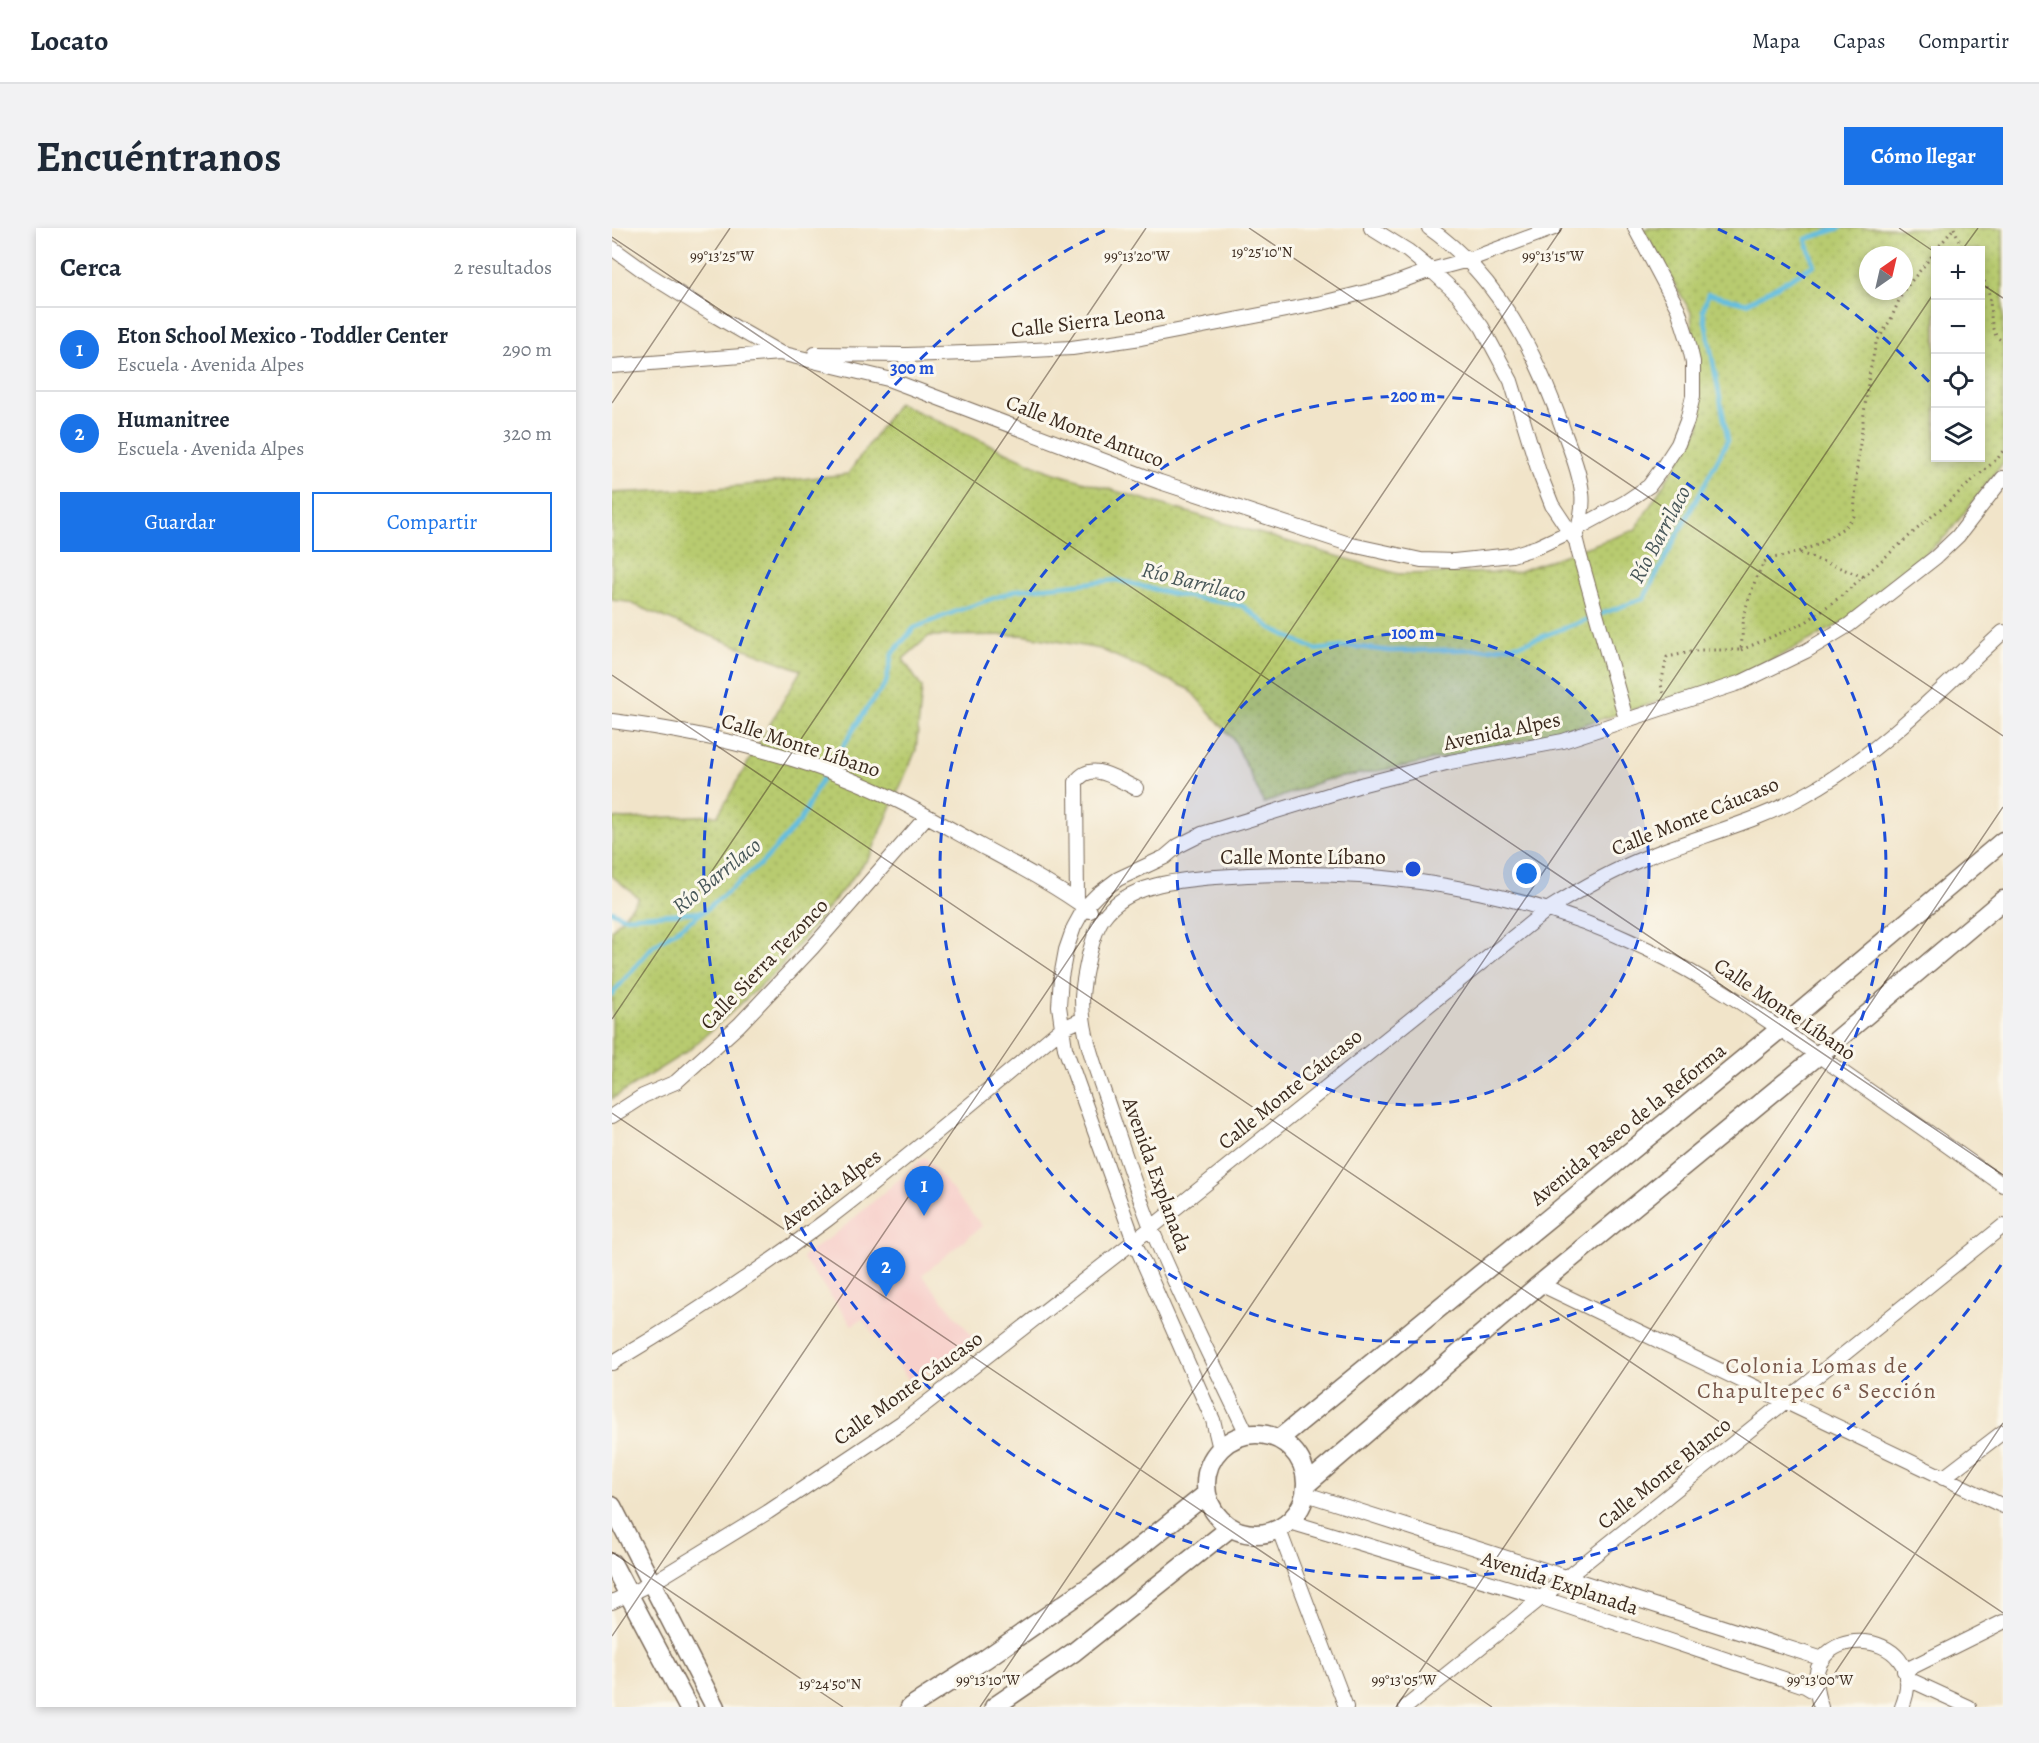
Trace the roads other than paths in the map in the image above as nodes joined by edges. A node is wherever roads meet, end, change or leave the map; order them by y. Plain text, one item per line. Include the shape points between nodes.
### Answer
1 (1371, 228) edge
2 (1429, 228) edge
3 (1554, 228) edge
4 (1635, 228) edge
5 (612, 248) edge
6 (1468, 260) junction
7 (1431, 270) junction
8 (780, 352) junction
9 (612, 366) edge
10 (2003, 478) edge
11 (1575, 539) junction
12 (2003, 632) edge
13 (1626, 719) junction
14 (612, 721) edge
15 (1136, 788) dead end
16 (927, 816) junction
17 (2003, 841) edge
18 (1165, 857) junction
19 (1169, 883) junction
20 (2003, 900) edge
21 (1081, 905) junction
22 (1547, 910) junction
23 (1102, 919) junction
24 (1083, 1019) junction
25 (1061, 1029) junction
26 (1780, 1029) junction
27 (1818, 1055) junction
28 (612, 1116) edge
29 (2003, 1185) edge
30 (2003, 1226) edge
31 (1151, 1228) junction
32 (1134, 1241) junction
33 (1540, 1284) junction
34 (612, 1363) edge
35 (1785, 1402) junction
36 (2003, 1432) edge
37 (1247, 1434) junction
38 (1279, 1439) junction
39 (1220, 1449) junction
40 (1943, 1478) junction
41 (1306, 1489) junction
42 (1206, 1494) junction
43 (612, 1506) edge
44 (2003, 1506) edge
45 (1285, 1526) junction
46 (1230, 1528) junction
47 (612, 1563) edge
48 (1569, 1576) junction
49 (652, 1583) junction
50 (1542, 1598) junction
51 (620, 1599) edge
52 (2003, 1622) edge
53 (1823, 1659) junction
54 (1905, 1674) junction
55 (1815, 1692) junction
56 (688, 1707) edge
57 (715, 1707) edge
58 (910, 1707) edge
59 (994, 1707) edge
60 (1346, 1707) edge
61 (1406, 1707) edge
62 (1821, 1707) edge
63 (1902, 1707) edge
64 (1969, 1707) edge

1 - 7 street
2 - 6 street
3 - 6 street, Calle Sierra Leona
4 - 11 street, Calle Monte Antuco via 1678,309 1693,362 1693,396 1678,444 1664,467 1648,486
5 - 8 street, Calle Monte Antuco via 714,315
6 - 7 street, Calle Sierra Leona
6 - 11 street via 1506,309 1546,380 1583,495
7 - 8 street, Calle Sierra Leona via 1382,288 1322,303 1072,348 906,355
7 - 11 street via 1458,295 1482,327 1511,381 1552,505
8 - 9 street, Calle Sierra Leona
8 - 11 street, Calle Monte Antuco via 888,379 1160,482 1331,539 1391,554 1421,560 1483,559
10 - 13 street, Avenida Alpes via 1958,536 1849,625 1742,682
11 - 13 street
12 - 22 street, Calle Monte Cáucaso via 1845,771 1768,812 1647,856 1594,880
13 - 18 street, Avenida Alpes via 1563,741 1450,762 1364,784 1202,834
14 - 16 street, Calle Monte Líbano via 742,744 834,774
15 - 21 street via 1096,771 1081,774 1076,782
16 - 21 street, Calle Monte Líbano
16 - 28 street, Calle Sierra Tezonco via 739,1025 676,1082 643,1096
17 - 26 main road, Avenida Paseo de la Reforma
18 - 19 street
18 - 21 street, Avenida Alpes via 1118,879
19 - 22 street, Calle Monte Líbano via 1265,873 1371,877 1447,885
19 - 23 street, Calle Monte Líbano via 1133,894
20 - 27 main road
21 - 23 street, Calle Monte Líbano
21 - 25 street, Avenida Alpes via 1064,959
22 - 26 street, Calle Monte Líbano via 1599,928 1680,965
22 - 31 street, Calle Monte Cáucaso
23 - 24 street, Avenida Explanada via 1085,973
24 - 25 street, Avenida Alpes
24 - 31 street, Avenida Explanada via 1086,1039
25 - 32 street, Avenida Explanada
25 - 34 street, Avenida Alpes via 826,1221 752,1274
26 - 27 street, Calle Monte Líbano
26 - 38 main road, Avenida Paseo de la Reforma
27 - 29 street, Calle Monte Líbano
27 - 33 main road
30 - 35 street, Calle Monte Blanco
31 - 32 street, Calle Monte Cáucaso
31 - 37 street, Avenida Explanada
32 - 39 street, Avenida Explanada via 1213,1420
32 - 49 street, Calle Monte Cáucaso via 901,1423 787,1500
33 - 35 street
33 - 41 main road
35 - 40 street
35 - 48 street, Calle Monte Blanco
36 - 40 street
37 - 38 main road
37 - 39 main road
38 - 41 main road via 1294,1450 1303,1466
39 - 42 main road via 1210,1462
40 - 44 street
41 - 45 main road via 1300,1509
41 - 48 street, Avenida Explanada
42 - 46 main road via 1219,1519
42 - 58 main road via 1096,1582
43 - 49 main road
45 - 46 main road via 1254,1535
45 - 50 street, Avenida Explanada
45 - 60 street
46 - 59 main road via 1074,1652
47 - 51 main road
48 - 50 street, Calle Monte Blanco
48 - 53 street, Avenida Explanada
49 - 51 street, Calle Monte Cáucaso
49 - 57 main road
50 - 55 street, Avenida Explanada
50 - 61 street, Calle Monte Blanco
51 - 56 main road
52 - 54 street
53 - 54 street via 1839,1646 1860,1640 1874,1642 1897,1659
53 - 55 street via 1816,1675
54 - 63 street via 1906,1698
54 - 64 street
55 - 62 street

